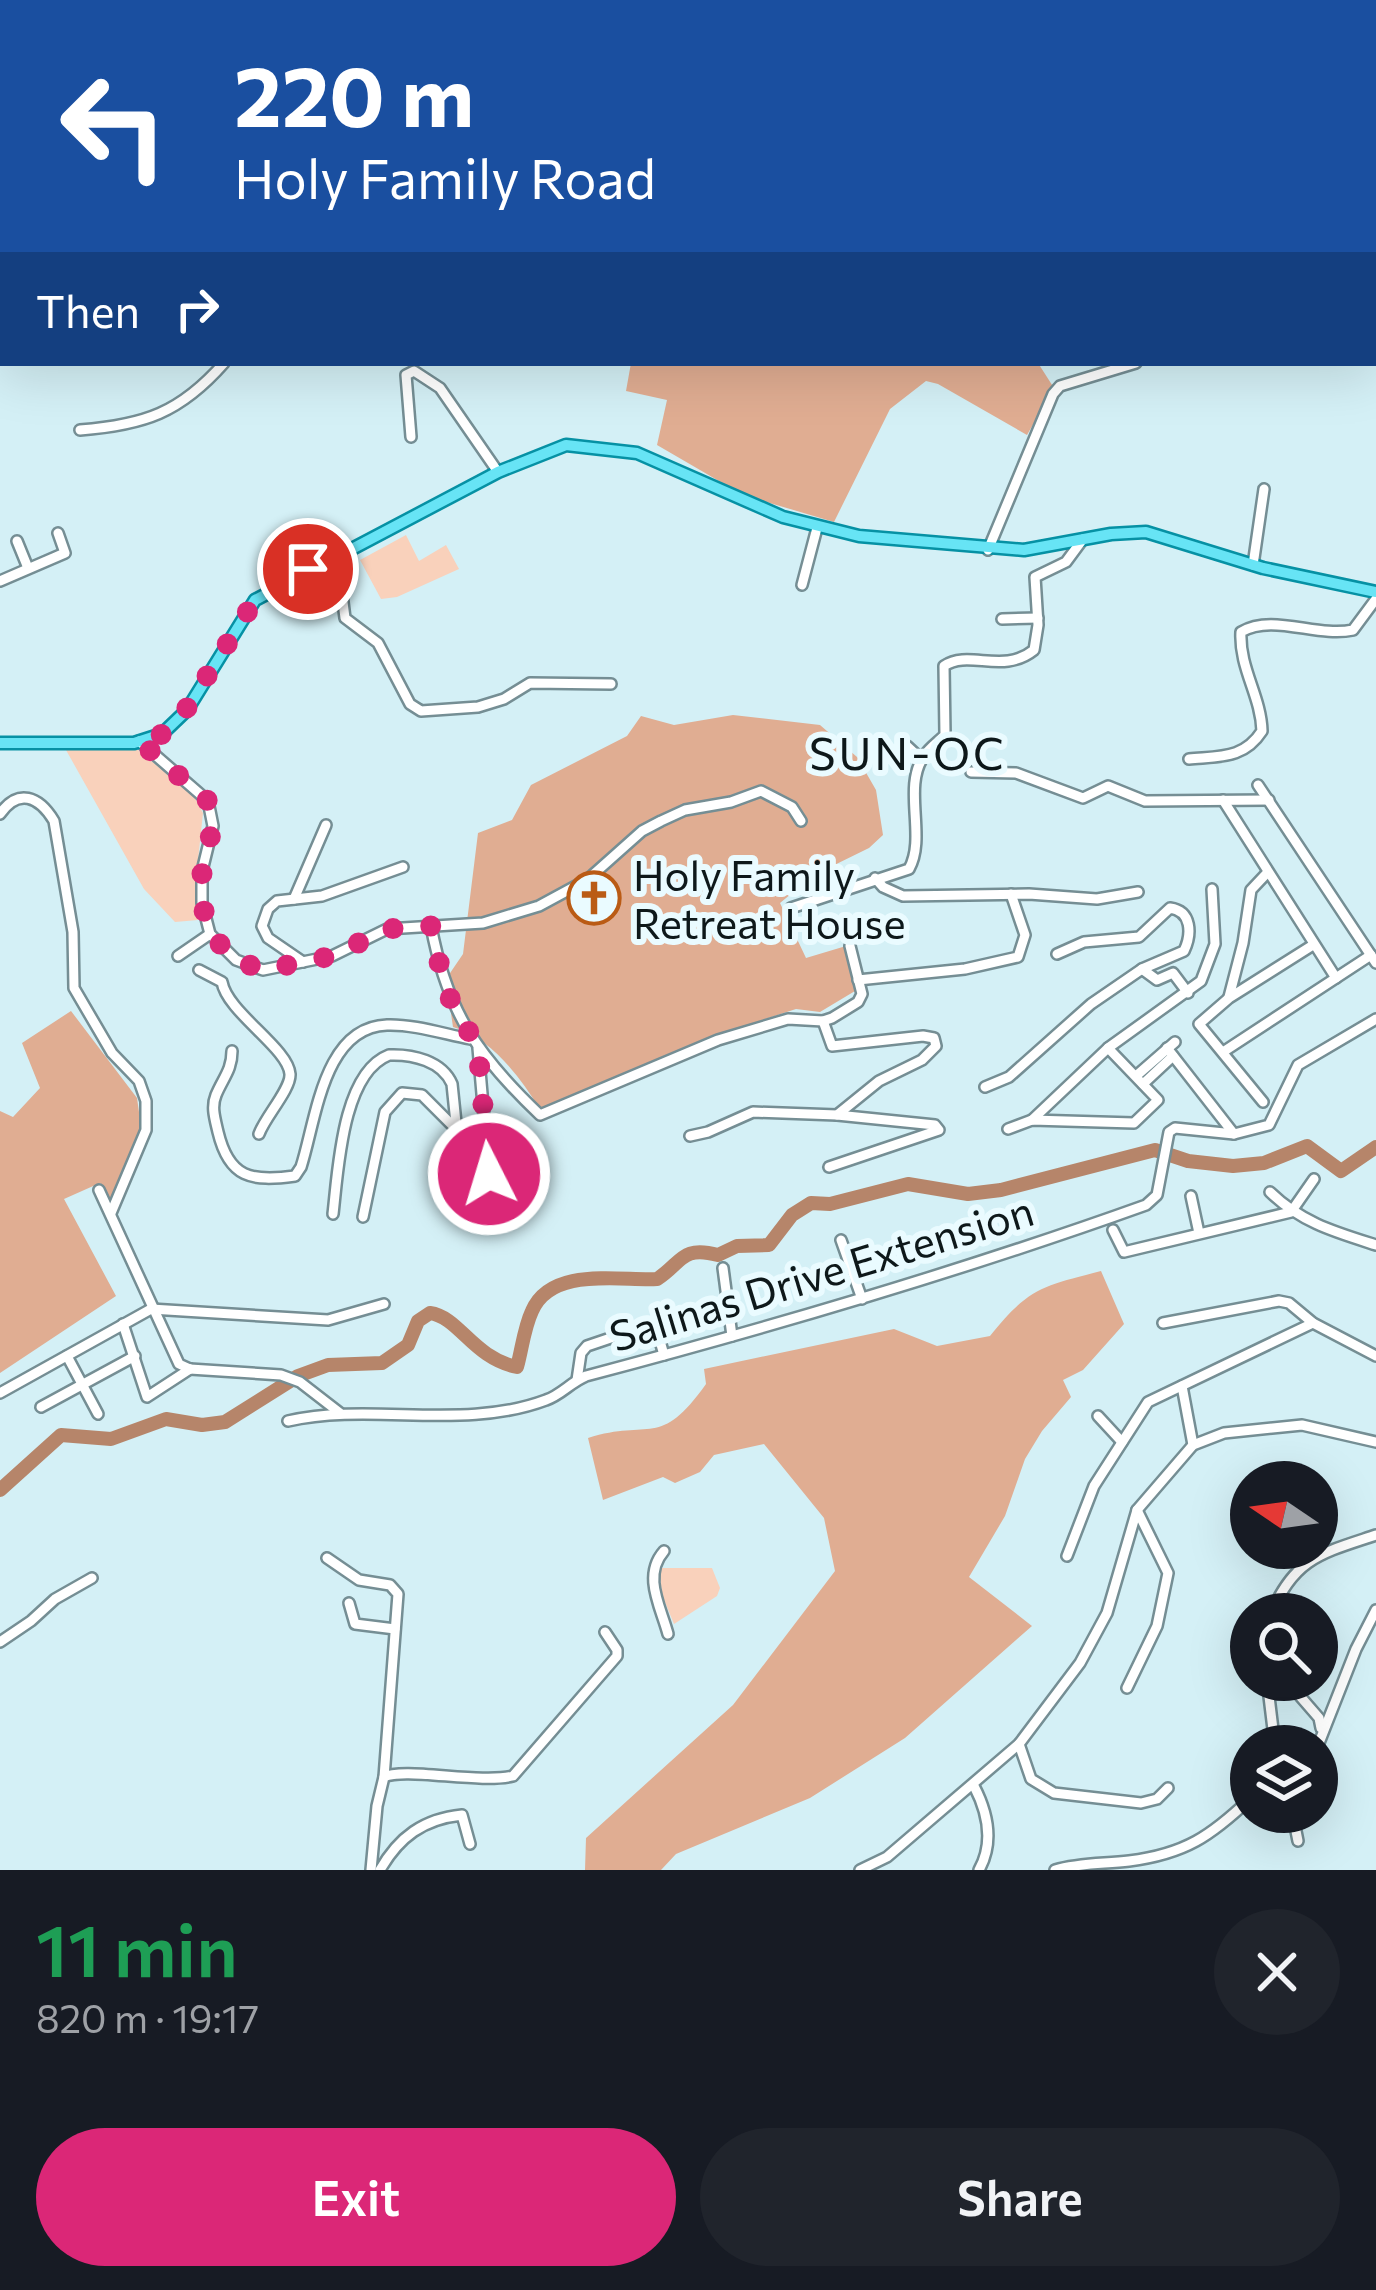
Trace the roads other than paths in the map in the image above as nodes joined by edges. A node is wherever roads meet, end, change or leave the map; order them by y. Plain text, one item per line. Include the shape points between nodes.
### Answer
1 (221, 366) edge
2 (1126, 366) edge
3 (80, 430) dead end
4 (411, 436) dead end
5 (498, 472) junction
6 (1264, 489) dead end
7 (818, 528) junction
8 (58, 533) dead end
9 (1083, 539) junction
10 (17, 541) dead end
11 (988, 550) junction
12 (337, 554) junction
13 (1253, 565) junction
14 (28, 568) junction
15 (0, 581) edge
16 (802, 585) dead end
17 (1376, 595) edge
18 (1370, 612) edge
19 (1038, 618) junction
20 (1002, 619) dead end
21 (611, 684) dead end
22 (139, 741) junction
23 (0, 742) edge
24 (907, 746) dead end
25 (921, 759) junction
26 (1189, 759) dead end
27 (970, 772) dead end
28 (1258, 785) dead end
29 (1223, 800) junction
30 (1270, 800) junction
31 (0, 814) edge
32 (801, 821) dead end
33 (326, 825) dead end
34 (403, 867) dead end
35 (1267, 873) junction
36 (874, 878) junction
37 (1212, 889) dead end
38 (1138, 892) dead end
39 (1011, 894) junction
40 (294, 899) junction
41 (791, 908) dead end
42 (431, 926) junction
43 (210, 934) junction
44 (1313, 945) junction
45 (850, 946) dead end
46 (1057, 954) dead end
47 (178, 956) dead end
48 (1373, 959) edge
49 (236, 960) junction
50 (304, 962) junction
51 (1142, 968) junction
52 (199, 970) dead end
53 (1336, 978) junction
54 (858, 980) junction
55 (222, 982) junction
56 (1188, 993) junction
57 (1229, 998) junction
58 (1376, 1019) edge
59 (823, 1021) junction
60 (474, 1044) junction
61 (1108, 1048) junction
62 (232, 1051) dead end
63 (1223, 1052) junction
64 (1139, 1080) junction
65 (985, 1087) dead end
66 (1263, 1102) dead end
67 (838, 1115) junction
68 (1032, 1120) junction
69 (454, 1127) junction
70 (1008, 1129) dead end
71 (260, 1134) dead end
72 (1234, 1134) junction
73 (690, 1136) dead end
74 (829, 1167) dead end
75 (1314, 1179) dead end
76 (99, 1190) dead end
77 (1270, 1192) dead end
78 (1191, 1196) dead end
79 (111, 1213) junction
80 (1291, 1213) junction
81 (333, 1214) dead end
82 (363, 1217) dead end
83 (1113, 1230) dead end
84 (1199, 1233) junction
85 (841, 1240) dead end
86 (1376, 1245) edge
87 (723, 1268) dead end
88 (862, 1299) junction
89 (384, 1304) dead end
90 (152, 1309) junction
91 (1313, 1322) junction
92 (1163, 1323) dead end
93 (124, 1324) junction
94 (732, 1336) junction
95 (664, 1355) junction
96 (67, 1356) junction
97 (135, 1356) junction
98 (1376, 1356) edge
99 (190, 1369) junction
100 (577, 1380) junction
101 (83, 1384) junction
102 (1182, 1386) junction
103 (0, 1394) edge
104 (41, 1407) dead end
105 (98, 1414) dead end
106 (344, 1415) junction
107 (1098, 1416) dead end
108 (288, 1420) dead end
109 (1122, 1442) junction
110 (1376, 1442) edge
111 (1193, 1445) junction
112 (1137, 1510) junction
113 (1376, 1534) edge
114 (664, 1552) dead end
115 (1067, 1556) dead end
116 (327, 1558) dead end
117 (92, 1578) dead end
118 (1282, 1593) edge
119 (349, 1603) dead end
120 (1376, 1610) edge
121 (395, 1629) junction
122 (605, 1632) dead end
123 (668, 1634) dead end
124 (0, 1642) edge
125 (1127, 1688) dead end
126 (1325, 1725) edge
127 (1019, 1744) junction
128 (384, 1778) junction
129 (974, 1786) junction
130 (1168, 1788) dead end
131 (1230, 1818) edge
132 (1296, 1833) edge
133 (1298, 1841) dead end
134 (470, 1844) dead end
135 (376, 1870) edge
136 (860, 1870) edge
137 (980, 1870) edge
138 (1054, 1870) edge

1 - 3 street via 156,416 124,428
2 - 11 street via 1053,394
4 - 5 street via 405,384 415,371 440,388
5 - 7 main road via 566,445 618,448
5 - 12 main road
6 - 13 street
7 - 11 main road
7 - 16 street
8 - 14 street via 65,553
9 - 11 main road
9 - 13 main road via 1146,532
9 - 19 street via 1066,562 1035,577
10 - 14 street
12 - 21 street via 345,618 378,644 421,712 478,707 530,683
12 - 22 main road via 255,600 178,722
13 - 17 main road
14 - 15 street
17 - 18 street
18 - 26 street via 1340,633 1259,624 1241,632 1262,731 1251,748
19 - 20 street
19 - 25 street via 1036,647 1025,657 944,666 944,735
22 - 23 main road
22 - 43 street via 208,801 213,826 202,903
24 - 25 street
25 - 36 street via 913,863
27 - 29 street via 1016,773 1084,798 1108,785 1145,801
28 - 30 street
29 - 30 street
29 - 35 street
30 - 48 street
31 - 79 street via 24,796 54,820 74,988 146,1101 146,1130
32 - 42 street via 761,791 685,810 642,831 566,895 483,923
33 - 40 street
34 - 40 street
35 - 44 street
35 - 57 street via 1247,901
36 - 39 street via 903,896
36 - 41 street
37 - 56 street via 1212,958
38 - 39 street
39 - 54 street via 1025,935 1018,957
40 - 50 street via 268,909 262,926
42 - 50 street via 387,929
42 - 60 street via 445,989
43 - 47 street
43 - 49 street
44 - 53 street
44 - 57 street
45 - 54 street
46 - 51 street via 1084,942 1132,940 1170,908 1181,911 1189,932 1184,951
48 - 53 street
49 - 50 street via 263,970
49 - 55 street
51 - 56 street via 1157,980 1173,973
51 - 65 street via 1009,1077
52 - 55 street
53 - 63 street
54 - 59 street via 858,1002
55 - 71 street via 290,1074
56 - 61 street
57 - 63 street via 1199,1024
58 - 72 street via 1298,1065 1269,1125
59 - 60 street via 788,1019 718,1040 548,1114 535,1111
59 - 67 street via 832,1046 923,1036 936,1042 935,1051
60 - 62 street via 391,1024 360,1032 322,1089 301,1167 277,1178 238,1172 223,1152 214,1112
60 - 69 street via 489,1174 478,1176 460,1162
61 - 64 street
61 - 68 street
63 - 66 street
64 - 68 street via 1158,1100 1134,1123
64 - 72 street via 1171,1048
67 - 73 street via 754,1112
67 - 74 street via 938,1130
68 - 70 street
69 - 81 street via 447,1072 398,1054 380,1059 352,1102
69 - 82 street via 422,1095 402,1093 392,1102
72 - 88 street, Salinas Drive Extension via 1175,1128 1157,1195 1146,1205
75 - 80 street
76 - 79 street
77 - 80 street
78 - 84 street
79 - 90 street
80 - 84 street
80 - 86 street
83 - 84 street via 1124,1252
85 - 88 street
87 - 94 street
88 - 94 street, Salinas Drive Extension
89 - 90 street via 328,1320
90 - 93 street
90 - 99 street via 179,1364
91 - 92 street via 1279,1301
91 - 98 street
91 - 102 street
93 - 96 street
93 - 97 street
94 - 95 street, Salinas Drive Extension
95 - 100 street, Salinas Drive Extension
95 - 100 street via 649,1325 587,1346
96 - 101 street
96 - 103 street
97 - 99 street via 147,1397
97 - 101 street
99 - 106 street via 281,1375
100 - 106 street, Salinas Drive Extension via 548,1400 517,1407
101 - 104 street
101 - 105 street
102 - 109 street via 1148,1402
102 - 111 street
106 - 108 street, Salinas Drive Extension
107 - 109 street
109 - 115 street via 1094,1486
110 - 111 street via 1302,1425 1224,1433
111 - 112 street
112 - 125 street via 1168,1573 1157,1626
112 - 127 street via 1107,1613
113 - 118 street via 1293,1572
114 - 123 street via 653,1582
116 - 121 street via 359,1580 395,1588
117 - 124 street
119 - 121 street via 355,1624
120 - 126 street
121 - 128 street
122 - 128 street via 616,1656 513,1776
127 - 129 street
127 - 130 street via 1035,1784 1054,1793 1141,1803
128 - 135 street
129 - 136 street
129 - 137 street via 988,1828
131 - 138 street via 1187,1846
132 - 133 street
134 - 135 street via 462,1815 439,1819 407,1834

